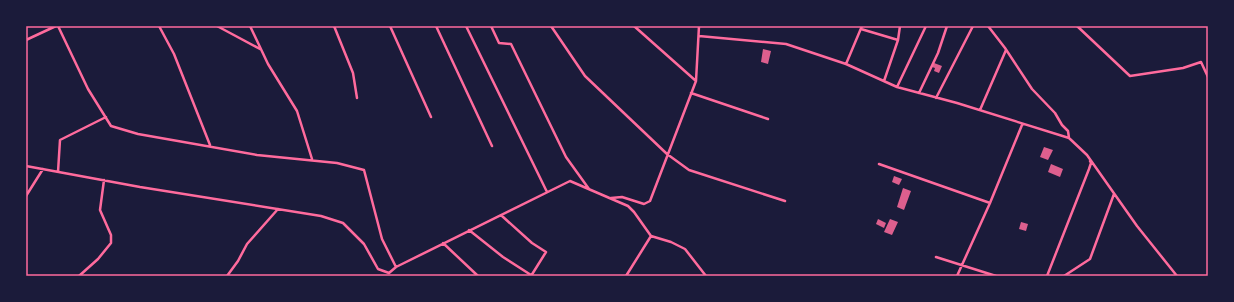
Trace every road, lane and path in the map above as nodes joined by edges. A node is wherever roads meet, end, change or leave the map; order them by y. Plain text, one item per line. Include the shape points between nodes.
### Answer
1 (57, 26) edge
2 (159, 26) edge
3 (218, 26) edge
4 (250, 26) edge
5 (334, 26) edge
6 (390, 26) edge
7 (436, 26) edge
8 (466, 26) edge
9 (492, 26) edge
10 (551, 26) edge
11 (634, 26) edge
12 (698, 26) edge
13 (900, 26) edge
14 (926, 26) edge
15 (947, 26) edge
16 (973, 26) edge
17 (988, 26) edge
18 (1077, 26) edge
19 (862, 27) edge
20 (699, 36) junction
21 (26, 40) edge
22 (898, 40) junction
23 (1005, 48) junction
24 (261, 49) junction
25 (846, 64) junction
26 (1208, 77) edge
27 (696, 81) junction
28 (884, 81) junction
29 (898, 87) junction
30 (919, 93) junction
31 (691, 94) junction
32 (357, 98) dead end
33 (936, 98) junction
34 (980, 110) junction
35 (106, 117) junction
36 (431, 117) dead end
37 (768, 119) dead end
38 (1022, 125) junction
39 (1069, 138) junction
40 (210, 146) junction
41 (492, 146) dead end
42 (667, 154) junction
43 (1087, 155) junction
44 (312, 159) junction
45 (879, 164) dead end
46 (26, 166) edge
47 (43, 169) junction
48 (58, 172) junction
49 (104, 180) junction
50 (589, 190) junction
51 (547, 192) junction
52 (1114, 194) junction
53 (26, 196) edge
54 (611, 198) junction
55 (785, 201) dead end
56 (990, 203) junction
57 (278, 209) junction
58 (502, 216) junction
59 (469, 230) junction
60 (651, 236) junction
61 (443, 243) junction
62 (936, 257) dead end
63 (961, 265) junction
64 (396, 266) junction
65 (79, 276) edge
66 (227, 276) edge
67 (478, 276) edge
68 (531, 276) edge
69 (626, 276) edge
70 (706, 276) edge
71 (957, 276) edge
72 (996, 276) edge
73 (1047, 276) edge
74 (1064, 276) edge
75 (1177, 276) edge

1 - 21 street
1 - 35 street via 88,89
2 - 40 street via 174,54
3 - 24 street
4 - 24 street
5 - 32 street via 353,73
6 - 36 street
7 - 41 street
8 - 51 street
9 - 50 street via 499,43 511,44 566,157
10 - 42 street via 585,76
11 - 27 street
12 - 20 street
13 - 22 street
14 - 29 street
15 - 30 street via 938,53
16 - 33 street
17 - 23 street
18 - 26 street via 1130,76 1183,68 1202,62
19 - 22 street
19 - 25 street
20 - 25 street via 786,44
20 - 27 street
22 - 28 street
23 - 34 street via 1006,52
23 - 39 street via 1032,89 1050,106 1068,131
24 - 44 street via 297,111
25 - 28 street
27 - 31 street
28 - 29 street
29 - 30 street
30 - 33 street
31 - 37 street
31 - 42 street
33 - 34 street
34 - 38 street
35 - 40 street via 111,126 138,134
35 - 48 street via 60,140
38 - 39 street
38 - 56 street
39 - 43 street
40 - 44 street
42 - 54 street via 647,204 622,197
42 - 55 street via 689,170
43 - 52 street
43 - 73 street via 1091,163
44 - 64 street via 364,170 382,239
45 - 56 street
46 - 47 street
47 - 48 street
47 - 53 street
48 - 49 street
49 - 57 street
49 - 65 street via 100,210 111,235 111,243
50 - 51 street via 570,181
50 - 54 street
51 - 58 street
52 - 74 street via 1090,259
52 - 75 street
54 - 60 street via 628,206
56 - 63 street
57 - 64 street via 321,216 343,223 364,244 378,269 389,273
57 - 66 street via 247,244
58 - 59 street
58 - 68 street via 546,252
59 - 61 street
59 - 68 street
60 - 69 street
60 - 70 street via 685,249
61 - 64 street
61 - 67 street
62 - 63 street
63 - 71 street
63 - 72 street

